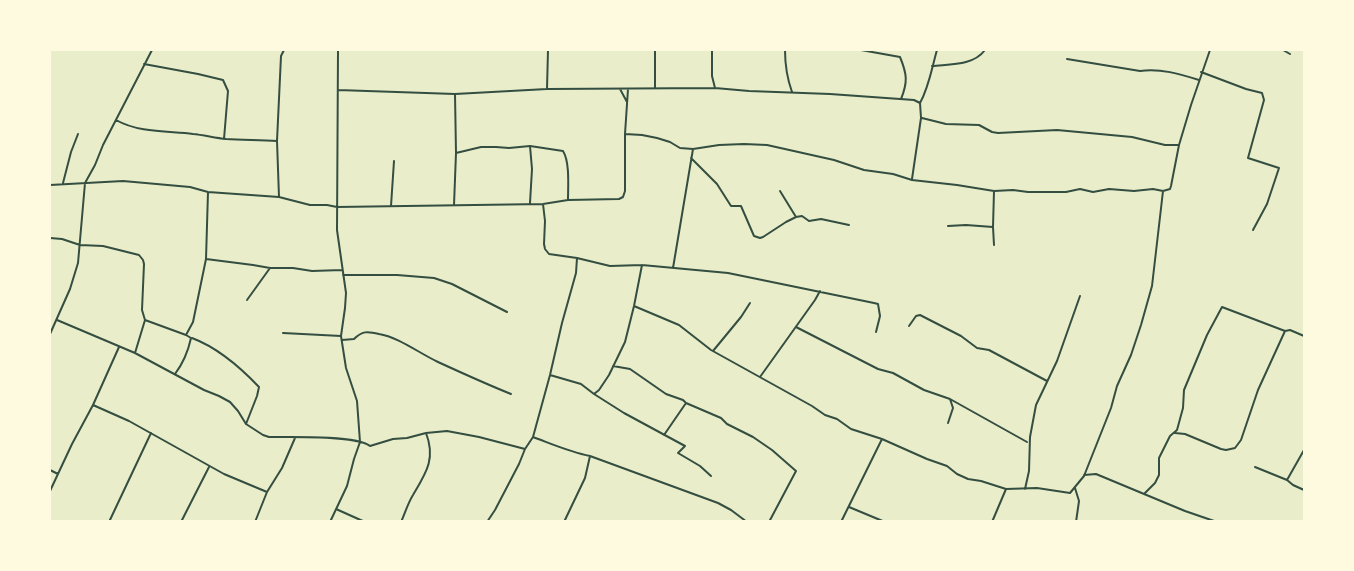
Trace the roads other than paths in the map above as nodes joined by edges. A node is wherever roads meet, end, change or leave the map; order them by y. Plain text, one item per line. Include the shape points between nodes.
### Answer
1 (152, 50) edge
2 (284, 50) edge
3 (338, 50) edge
4 (548, 50) edge
5 (655, 50) edge
6 (712, 50) edge
7 (785, 50) edge
8 (861, 50) edge
9 (937, 50) edge
10 (985, 50) edge
11 (1209, 50) edge
12 (1283, 50) edge
13 (1290, 54) dead end
14 (1067, 59) dead end
15 (144, 64) junction
16 (932, 66) junction
17 (1202, 72) junction
18 (1199, 80) junction
19 (655, 88) junction
20 (715, 88) junction
21 (548, 89) junction
22 (620, 89) junction
23 (628, 89) junction
24 (338, 90) junction
25 (792, 92) junction
26 (454, 94) junction
27 (901, 100) junction
28 (627, 102) junction
29 (920, 103) junction
30 (921, 118) junction
31 (116, 120) junction
32 (78, 134) dead end
33 (625, 134) junction
34 (224, 139) junction
35 (277, 141) junction
36 (1179, 145) junction
37 (530, 146) junction
38 (693, 149) junction
39 (456, 153) junction
40 (691, 158) junction
41 (394, 161) dead end
42 (912, 180) junction
43 (63, 183) junction
44 (85, 183) junction
45 (50, 185) edge
46 (780, 191) dead end
47 (994, 191) junction
48 (1163, 191) junction
49 (208, 192) junction
50 (279, 197) junction
51 (568, 200) junction
52 (530, 203) junction
53 (543, 204) junction
54 (391, 206) junction
55 (454, 206) junction
56 (337, 207) junction
57 (796, 217) junction
58 (849, 225) dead end
59 (948, 226) dead end
60 (993, 227) junction
61 (1252, 230) dead end
62 (50, 238) edge
63 (80, 245) junction
64 (994, 245) dead end
65 (577, 258) junction
66 (206, 259) junction
67 (642, 265) junction
68 (270, 268) junction
69 (673, 268) junction
70 (342, 270) junction
71 (343, 275) junction
72 (820, 291) junction
73 (1080, 296) dead end
74 (248, 300) dead end
75 (750, 303) dead end
76 (634, 306) junction
77 (507, 312) dead end
78 (57, 320) junction
79 (145, 320) junction
80 (909, 326) dead end
81 (796, 327) junction
82 (1285, 331) junction
83 (876, 332) dead end
84 (283, 333) dead end
85 (50, 334) edge
86 (186, 335) junction
87 (341, 336) junction
88 (1305, 336) edge
89 (191, 338) junction
90 (342, 340) junction
91 (120, 347) junction
92 (713, 351) junction
93 (135, 354) junction
94 (613, 366) junction
95 (175, 374) junction
96 (550, 375) junction
97 (760, 377) junction
98 (1047, 381) junction
99 (511, 394) dead end
100 (594, 394) junction
101 (950, 399) junction
102 (686, 403) junction
103 (93, 405) junction
104 (948, 423) dead end
105 (246, 424) junction
106 (426, 433) junction
107 (1175, 433) junction
108 (151, 434) junction
109 (664, 435) junction
110 (295, 437) junction
111 (532, 437) junction
112 (882, 439) junction
113 (360, 442) junction
114 (1027, 442) dead end
115 (525, 449) junction
116 (1305, 450) edge
117 (590, 456) junction
118 (209, 467) junction
119 (1255, 467) dead end
120 (50, 470) edge
121 (58, 474) junction
122 (1084, 475) junction
123 (711, 476) dead end
124 (1287, 480) junction
125 (1075, 488) junction
126 (1006, 489) junction
127 (1025, 489) junction
128 (1305, 490) edge
129 (50, 491) edge
130 (267, 492) junction
131 (1144, 494) junction
132 (849, 507) junction
133 (336, 509) junction
134 (564, 520) edge
135 (109, 522) edge
136 (181, 522) edge
137 (255, 522) edge
138 (330, 522) edge
139 (365, 522) edge
140 (401, 522) edge
141 (487, 522) edge
142 (571, 522) edge
143 (747, 522) edge
144 (769, 522) edge
145 (841, 522) edge
146 (885, 522) edge
147 (992, 522) edge
148 (1076, 522) edge
149 (1217, 522) edge

1 - 15 street
2 - 35 street
3 - 24 street
4 - 21 street
5 - 19 street
6 - 20 street
7 - 25 street
8 - 27 street via 900,57 907,83
9 - 16 street
10 - 16 street via 971,62
11 - 17 street
12 - 13 street
14 - 18 street via 1176,73
15 - 31 street
15 - 34 street via 223,80 228,90
16 - 29 street
17 - 18 street
17 - 61 street via 1262,93 1264,100 1248,158 1280,168
18 - 36 street
19 - 20 street
19 - 23 street
20 - 25 street
21 - 22 street
21 - 26 street
22 - 23 street
22 - 28 street
23 - 28 street
24 - 26 street
24 - 56 street
25 - 27 street
26 - 39 street
27 - 29 street
28 - 33 street
29 - 30 street
30 - 36 street via 979,125 998,133 1057,130
30 - 42 street
31 - 34 street via 137,127
31 - 44 street
32 - 43 street
33 - 38 street
33 - 51 street via 623,197
34 - 35 street
35 - 50 street
36 - 48 street via 1171,186
37 - 39 street via 481,147
37 - 51 street via 565,153
37 - 52 street
38 - 40 street
38 - 42 street via 767,145
39 - 55 street
40 - 57 street via 717,184 731,206 741,206 757,238
40 - 69 street
41 - 54 street
42 - 47 street
43 - 44 street
43 - 45 street
44 - 49 street via 123,181
44 - 63 street
46 - 57 street
47 - 48 street
47 - 60 street
48 - 122 street via 1152,286 1131,355
49 - 50 street
49 - 66 street
50 - 56 street
51 - 53 street
52 - 53 street
52 - 55 street
53 - 65 street via 545,249 549,254
54 - 55 street
54 - 56 street
56 - 70 street
57 - 58 street
59 - 60 street
60 - 64 street
62 - 63 street
63 - 78 street via 70,290
63 - 79 street via 103,246 142,258
65 - 67 street via 609,266
65 - 96 street
66 - 68 street
66 - 86 street via 193,322
67 - 69 street
67 - 76 street
68 - 70 street
68 - 74 street
69 - 72 street via 728,273
70 - 71 street
71 - 77 street via 434,278
71 - 87 street via 346,294
72 - 81 street
72 - 83 street via 878,304
73 - 98 street
75 - 92 street
76 - 92 street via 679,325
76 - 94 street via 625,342
78 - 85 street
78 - 91 street
79 - 86 street
79 - 93 street
80 - 98 street via 920,315 971,345 989,350
81 - 97 street
81 - 101 street
82 - 88 street
82 - 107 street via 1235,448 1221,449
82 - 107 street via 1222,307 1184,390 1184,408
84 - 87 street
86 - 89 street
87 - 90 street
89 - 95 street via 189,350
89 - 105 street via 212,348 259,387
90 - 99 street via 354,339 362,332 389,336
90 - 113 street via 357,401
91 - 93 street
91 - 103 street
92 - 97 street
93 - 95 street
94 - 100 street
94 - 102 street via 630,369
95 - 105 street via 230,402
96 - 100 street via 581,384
96 - 111 street
97 - 112 street via 851,429
98 - 127 street via 1032,421
100 - 109 street
101 - 104 street via 953,408
101 - 114 street
102 - 109 street
102 - 144 street via 753,437 796,471
103 - 108 street
103 - 121 street
105 - 110 street via 269,437
106 - 113 street via 370,446
106 - 115 street via 447,431
106 - 140 street via 431,452 428,466
107 - 131 street via 1160,458 1155,483
108 - 118 street
108 - 135 street
109 - 123 street via 685,446 678,453
110 - 113 street
110 - 130 street
111 - 115 street
111 - 117 street
112 - 126 street via 968,479
112 - 132 street
113 - 133 street
115 - 141 street
116 - 124 street
117 - 134 street via 585,478
117 - 143 street via 718,503
118 - 130 street
118 - 136 street
119 - 124 street
120 - 121 street
121 - 129 street
122 - 125 street
122 - 131 street via 1096,474
124 - 128 street
125 - 127 street via 1070,493
125 - 148 street via 1079,501
126 - 127 street
126 - 147 street
130 - 137 street
131 - 149 street
132 - 145 street
132 - 146 street
133 - 138 street
133 - 139 street
134 - 142 street

